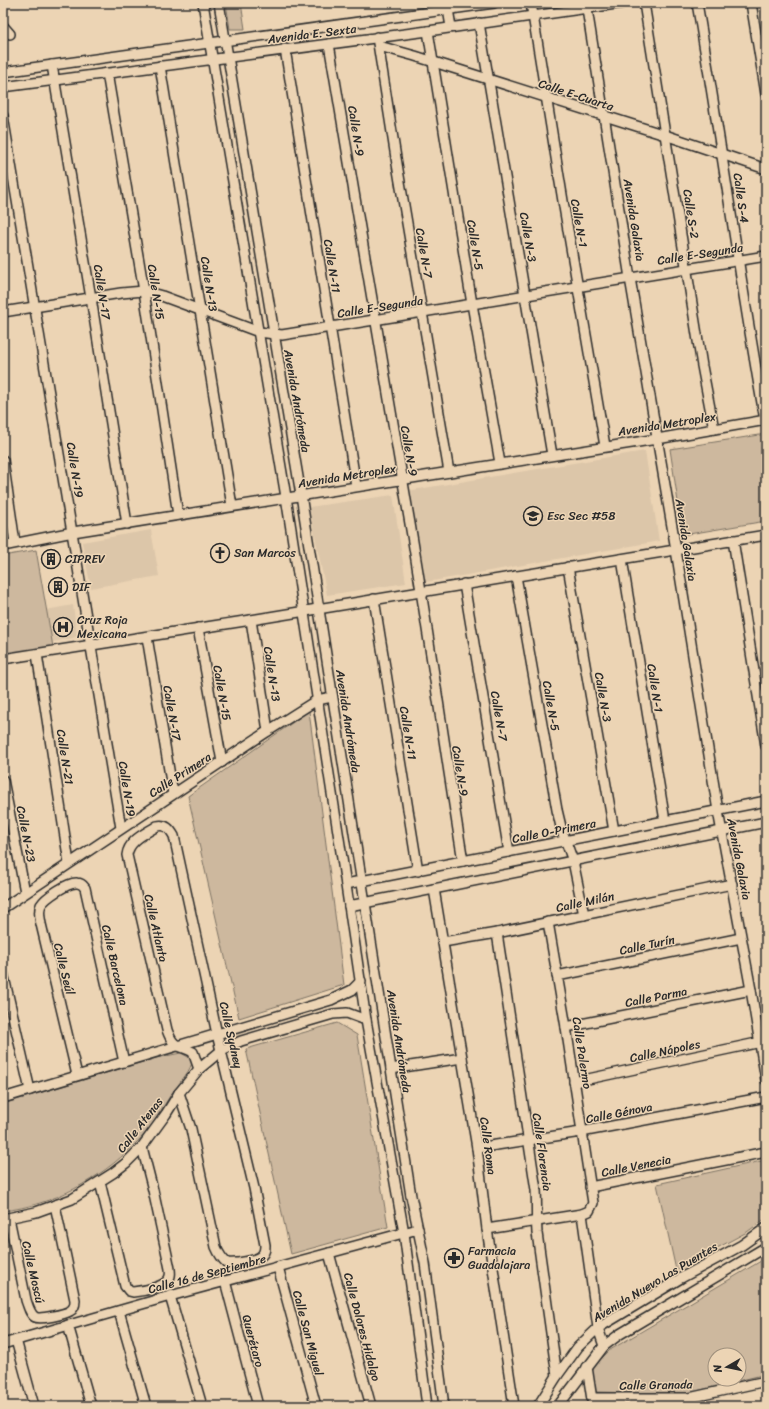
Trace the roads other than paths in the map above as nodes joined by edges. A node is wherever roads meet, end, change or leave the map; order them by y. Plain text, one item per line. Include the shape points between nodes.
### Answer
1 (203, 3) edge
2 (219, 3) edge
3 (494, 3) edge
4 (531, 3) edge
5 (623, 3) edge
6 (644, 3) edge
7 (697, 3) edge
8 (751, 3) edge
9 (447, 6) edge
10 (457, 6) edge
11 (586, 6) edge
12 (533, 16) junction
13 (479, 23) junction
14 (3, 26) edge
15 (456, 26) junction
16 (428, 31) junction
17 (10, 34) dead end
18 (226, 41) junction
19 (378, 42) junction
20 (210, 43) junction
21 (329, 44) junction
22 (285, 49) junction
23 (228, 57) junction
24 (213, 59) junction
25 (434, 62) junction
26 (52, 65) junction
27 (160, 66) junction
28 (3, 72) edge
29 (107, 73) junction
30 (489, 80) junction
31 (54, 81) junction
32 (3, 87) edge
33 (766, 94) edge
34 (547, 98) junction
35 (3, 116) edge
36 (605, 117) junction
37 (665, 135) junction
38 (722, 154) junction
39 (766, 169) edge
40 (766, 256) edge
41 (738, 260) junction
42 (687, 268) junction
43 (630, 278) junction
44 (577, 286) junction
45 (144, 291) junction
46 (525, 295) junction
47 (91, 298) junction
48 (472, 304) junction
49 (35, 307) junction
50 (201, 311) junction
51 (3, 312) edge
52 (422, 312) junction
53 (374, 320) junction
54 (329, 327) junction
55 (259, 332) junction
56 (273, 334) junction
57 (765, 420) edge
58 (714, 429) junction
59 (657, 439) junction
60 (605, 446) junction
61 (552, 455) junction
62 (3, 460) edge
63 (500, 463) junction
64 (449, 472) junction
65 (402, 479) junction
66 (356, 486) junction
67 (300, 495) junction
68 (286, 498) junction
69 (232, 506) junction
70 (178, 515) junction
71 (127, 524) junction
72 (73, 532) junction
73 (766, 535) edge
74 (733, 540) junction
75 (15, 543) junction
76 (3, 546) edge
77 (676, 550) junction
78 (622, 559) junction
79 (568, 567) junction
80 (516, 576) junction
81 (464, 584) junction
82 (420, 592) junction
83 (374, 599) junction
84 (318, 608) junction
85 (303, 611) junction
86 (251, 620) junction
87 (198, 628) junction
88 (147, 637) junction
89 (91, 645) junction
90 (37, 654) junction
91 (3, 660) edge
92 (332, 697) junction
93 (317, 700) junction
94 (268, 731) junction
95 (766, 746) edge
96 (222, 762) junction
97 (3, 780) edge
98 (173, 794) junction
99 (766, 801) edge
100 (718, 811) junction
101 (665, 821) junction
102 (766, 822) edge
103 (157, 826) joint
104 (121, 828) junction
105 (614, 831) junction
106 (722, 831) junction
107 (566, 840) junction
108 (509, 852) junction
109 (573, 861) junction
110 (463, 862) junction
111 (69, 863) junction
112 (418, 871) junction
113 (362, 882) junction
114 (71, 883) joint
115 (346, 884) junction
116 (732, 884) junction
117 (434, 889) junction
118 (25, 892) junction
119 (365, 903) junction
120 (350, 906) junction
121 (3, 908) edge
122 (584, 915) junction
123 (548, 922) junction
124 (497, 933) junction
125 (741, 938) junction
126 (443, 942) junction
127 (3, 973) edge
128 (557, 976) junction
129 (361, 981) junction
130 (751, 990) junction
131 (262, 1020) junction
132 (366, 1020) junction
133 (566, 1027) junction
134 (266, 1033) junction
135 (217, 1034) junction
136 (763, 1041) edge
137 (177, 1046) junction
138 (222, 1050) junction
139 (462, 1058) junction
140 (124, 1062) junction
141 (199, 1069) junction
142 (391, 1069) junction
143 (77, 1076) junction
144 (766, 1080) edge
145 (574, 1082) junction
146 (30, 1090) junction
147 (179, 1093) junction
148 (766, 1097) edge
149 (3, 1098) edge
150 (581, 1132) junction
151 (529, 1140) junction
152 (142, 1146) junction
153 (477, 1148) junction
154 (766, 1152) edge
155 (100, 1182) junction
156 (590, 1187) junction
157 (55, 1205) junction
158 (582, 1214) junction
159 (6, 1219) edge
160 (536, 1221) junction
161 (487, 1228) junction
162 (766, 1228) edge
163 (418, 1229) junction
164 (404, 1233) junction
165 (766, 1247) edge
166 (329, 1253) junction
167 (278, 1267) junction
168 (225, 1281) junction
169 (170, 1296) junction
170 (119, 1311) junction
171 (68, 1325) junction
172 (598, 1328) junction
173 (16, 1340) junction
174 (3, 1344) edge
175 (604, 1346) junction
176 (587, 1367) junction
177 (557, 1376) junction
178 (766, 1381) edge
179 (593, 1402) edge
180 (641, 1402) edge
181 (689, 1402) edge
182 (34, 1406) edge
183 (91, 1406) edge
184 (146, 1406) edge
185 (202, 1406) edge
186 (258, 1406) edge
187 (316, 1406) edge
188 (371, 1406) edge
189 (427, 1406) edge
190 (444, 1406) edge
191 (514, 1406) edge
192 (538, 1406) edge
193 (558, 1406) edge

1 - 20 street
2 - 18 street, Avenida Andrómeda
3 - 10 street, Avenida E. Sexta
4 - 12 street, Calle N-1
5 - 11 street, Avenida E. Sexta
6 - 37 street, Calle S-2
7 - 38 street, Calle S-4
8 - 33 street
9 - 10 street, Avenida E. Sexta
9 - 15 street
9 - 18 street, Avenida E. Sexta
10 - 15 street
11 - 12 street, Avenida E. Sexta
11 - 36 street, Avenida Galaxia
12 - 13 street, Avenida E. Sexta
12 - 34 street, Calle N-1
13 - 15 street, Avenida E. Sexta
13 - 30 street, Calle N-3
14 - 17 street
15 - 16 street, Avenida E. Sexta
16 - 19 street, Avenida E. Sexta
16 - 25 street, Calle N-5
18 - 20 street, Avenida E. Sexta
18 - 23 street, Avenida Andrómeda
19 - 21 street, Avenida E. Sexta
19 - 25 street, Calle E-Cuarta
19 - 52 street, Calle N-7
20 - 24 street
20 - 26 street, Avenida E. Sexta
21 - 22 street, Avenida E. Sexta
21 - 53 street, Calle N-9
22 - 23 street, Avenida E. Sexta
22 - 54 street, Calle N-11
23 - 24 street, Avenida E. Sexta
23 - 56 street, Avenida Andrómeda
24 - 27 street, Avenida E. Sexta
24 - 55 street
25 - 30 street, Calle E-Cuarta
25 - 48 street, Calle N-5
26 - 28 street, Avenida E. Sexta
26 - 31 street, Calle N-17
27 - 29 street, Avenida E. Sexta
27 - 50 street, Calle N-13
29 - 31 street, Avenida E. Sexta
29 - 45 street, Calle N-15
30 - 34 street, Calle E-Cuarta
30 - 46 street, Calle N-3
31 - 32 street, Avenida E. Sexta
31 - 47 street, Calle N-17
34 - 36 street, Calle E-Cuarta
34 - 44 street, Calle N-1
35 - 49 street, Calle N-19
36 - 37 street, Calle E-Cuarta
36 - 43 street, Avenida Galaxia
37 - 38 street, Calle E-Cuarta
37 - 42 street, Calle S-2
38 - 39 street, Calle E-Cuarta
38 - 41 street, Calle S-4
40 - 41 street, Calle E-Segunda
41 - 42 street, Calle E-Segunda
41 - 57 street, Calle S-4
42 - 43 street, Calle E-Segunda
42 - 58 street, Calle S-2
43 - 44 street, Calle E-Segunda
43 - 59 street, Avenida Galaxia
44 - 46 street, Calle E-Segunda
44 - 60 street, Calle N-1
45 - 47 street, Calle E-Segunda
45 - 50 street, Calle E-Segunda
45 - 70 street, Calle N-15
46 - 48 street, Calle E-Segunda
46 - 61 street, Calle N-3
47 - 49 street, Calle E-Segunda
47 - 71 street, Calle N-17
48 - 52 street, Calle E-Segunda
48 - 63 street, Calle N-5
49 - 51 street, Calle E-Segunda
49 - 72 street, Calle N-19
50 - 55 street, Calle E-Segunda
50 - 69 street, Calle N-13
52 - 53 street, Calle E-Segunda
52 - 64 street, Calle N-7
53 - 54 street, Calle E-Segunda
53 - 65 street, Calle N-9
54 - 56 street, Calle E-Segunda via 290,334
54 - 66 street, Calle N-11
55 - 56 street, Calle E-Segunda
55 - 68 street
56 - 67 street, Avenida Andrómeda
57 - 58 street, Avenida Metroplex
58 - 59 street, Avenida Metroplex
59 - 60 street, Avenida Metroplex
59 - 77 street, Avenida Galaxia
60 - 61 street, Avenida Metroplex
61 - 63 street, Avenida Metroplex
62 - 75 street
63 - 64 street, Avenida Metroplex
64 - 65 street, Avenida Metroplex
65 - 66 street, Avenida Metroplex
65 - 82 street, Calle N-9
66 - 67 street, Avenida Metroplex
67 - 68 street, Avenida Metroplex
67 - 84 street, Avenida Andrómeda
68 - 69 street, Avenida Metroplex
68 - 85 street
69 - 70 street, Avenida Metroplex
70 - 71 street, Avenida Metroplex
71 - 72 street, Avenida Metroplex
72 - 75 street, Avenida Metroplex
72 - 89 street, Calle N-19
73 - 74 street
74 - 77 street
74 - 95 street
75 - 76 street, Avenida Metroplex
77 - 78 street
77 - 100 street, Avenida Galaxia
78 - 79 street
78 - 101 street, Calle N-1
79 - 80 street
79 - 105 street, Calle N-3
80 - 81 street
80 - 107 street, Calle N-5 via 557,810
81 - 82 street
81 - 108 street, Calle N-7
82 - 83 street
82 - 110 street, Calle N-9
83 - 84 street
83 - 112 street, Calle N-11
84 - 85 street
84 - 92 street, Avenida Andrómeda
85 - 86 street
85 - 93 street
86 - 87 street
86 - 94 street, Calle N-13
87 - 88 street
87 - 96 street, Calle N-15
88 - 89 street
88 - 98 street, Calle N-17
89 - 90 street
89 - 104 street, Calle N-19
90 - 91 street
90 - 111 street, Calle N-21
92 - 93 street, Calle Primera
92 - 113 street, Avenida Andrómeda
93 - 94 street, Calle Primera
93 - 115 street
94 - 96 street, Calle Primera
96 - 98 street, Calle Primera
97 - 118 street, Calle N-23
98 - 104 street, Calle Primera
99 - 100 street, Calle O-Primera
100 - 101 street, Calle O-Primera
100 - 106 street, Avenida Galaxia
101 - 105 street, Calle O-Primera
102 - 106 street
103 - 135 street, Calle Sydney via 166,826 174,836
103 - 137 street, Calle Atlanta via 131,844 127,855 167,1030 172,1042
104 - 111 street, Calle Primera
105 - 107 street, Calle O-Primera
106 - 109 street
106 - 116 street, Avenida Galaxia
107 - 108 street, Calle O-Primera
107 - 109 street, Calle N-5
108 - 110 street, Calle O-Primera
109 - 117 street
109 - 122 street, Calle N-5
110 - 112 street, Calle O-Primera
111 - 118 street, Calle Primera
112 - 113 street, Calle O-Primera
113 - 115 street, Calle O-Primera
113 - 119 street, Avenida Andrómeda
114 - 140 street, Calle Barcelona via 82,884 84,888
114 - 143 street, Calle Seúl via 46,899 41,904 39,913
115 - 120 street
116 - 122 street, Calle Milán
116 - 125 street, Avenida Galaxia
117 - 119 street
117 - 126 street, Calle Roma
118 - 121 street, Calle Primera
119 - 120 street
119 - 142 street, Avenida Andrómeda
120 - 129 street
122 - 123 street, Calle Milán
123 - 124 street, Calle Milán
123 - 128 street, Calle Palermo
124 - 126 street, Calle Milán
124 - 151 street, Calle Florencia
125 - 128 street, Calle Turín
125 - 130 street, Avenida Galaxia
126 - 139 street, Calle Roma
127 - 146 street
128 - 133 street, Calle Palermo
129 - 131 street via 352,990 331,1000
129 - 132 street
130 - 133 street, Calle Parma
130 - 136 street, Avenida Galaxia
131 - 134 street
131 - 135 street
132 - 134 street, Calle Atenas via 347,1013 333,1014
132 - 164 street
133 - 145 street, Calle Palermo
134 - 138 street, Calle Atenas
135 - 137 street
135 - 138 street, Calle Sydney
136 - 144 street, Avenida Galaxia
136 - 145 street, Calle Nápoles
137 - 140 street
137 - 141 street via 193,1052
138 - 141 street, Calle Atenas
138 - 147 street, Calle Sydney via 265,1240 264,1252 257,1258 227,1264 216,1247 191,1129
139 - 142 street
139 - 153 street, Calle Roma
140 - 143 street
141 - 147 street, Calle Atenas
142 - 163 street, Avenida Andrómeda
143 - 146 street
145 - 150 street, Calle Palermo
146 - 149 street
147 - 152 street, Calle Atenas
148 - 150 street, Calle Génova
150 - 151 street, Calle Génova
150 - 156 street, Calle Palermo
151 - 153 street, Calle Génova
151 - 160 street, Calle Florencia via 538,1216
152 - 155 street, Calle Atenas via 126,1163
152 - 155 street via 169,1264 170,1278 163,1285 133,1292 125,1286
153 - 161 street, Calle Roma
154 - 156 street, Calle Venecia
155 - 157 street, Calle Atenas via 72,1199
156 - 158 street, Calle Venecia via 592,1203 589,1211
157 - 159 street, Calle Atenas
157 - 159 street, Calle Moscú via 75,1294 75,1305 70,1311 41,1318 36,1318 31,1313
158 - 160 street
158 - 172 street
160 - 161 street
160 - 177 street, Calle Florencia
161 - 191 street, Calle Roma
162 - 172 street, Avenida Nuevo Las Puentes via 742,1245
163 - 164 street, Calle 16 de Septiembre
163 - 190 street, Avenida Andrómeda
164 - 166 street, Calle 16 de Septiembre
164 - 189 street
165 - 175 street
166 - 167 street, Calle 16 de Septiembre
166 - 188 street, Calle Dolores Hidalgo
167 - 168 street, Calle 16 de Septiembre
167 - 187 street, Calle San Miguel
168 - 169 street, Calle 16 de Septiembre
168 - 186 street, Querétaro
169 - 170 street, Calle 16 de Septiembre
169 - 185 street
170 - 171 street, Calle 16 de Septiembre
170 - 184 street
171 - 173 street, Calle 16 de Septiembre
171 - 183 street
172 - 175 street
172 - 177 street, Avenida Nuevo Las Puentes via 578,1347
173 - 174 street, Calle 16 de Septiembre
173 - 182 street
175 - 176 street
176 - 179 street
176 - 193 street
177 - 192 street, Avenida Nuevo Las Puentes
178 - 181 street, Calle Granada
179 - 180 street, Calle Granada
180 - 181 street, Calle Granada

